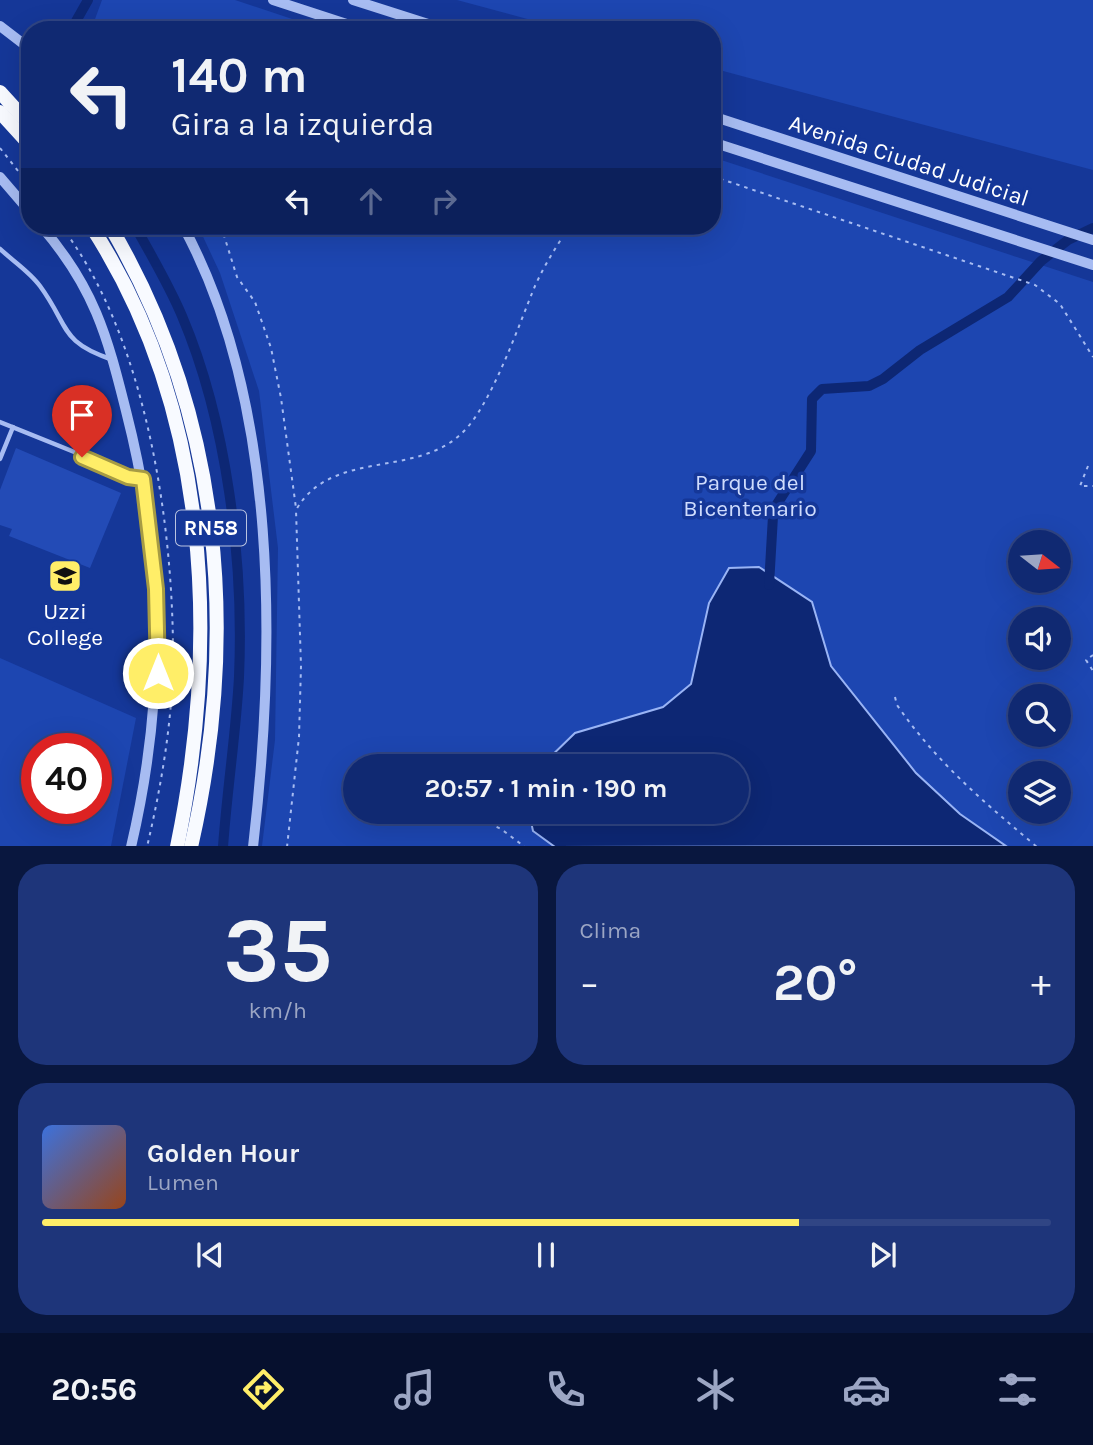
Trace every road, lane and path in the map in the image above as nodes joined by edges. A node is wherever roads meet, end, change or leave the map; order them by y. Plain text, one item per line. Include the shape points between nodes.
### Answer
1 (273, 0) edge
2 (353, 0) edge
3 (337, 21) edge
4 (419, 21) edge
5 (0, 26) edge
6 (21, 42) edge
7 (0, 92) edge
8 (0, 112) edge
9 (21, 115) edge
10 (721, 119) edge
11 (21, 135) edge
12 (721, 145) edge
13 (0, 148) edge
14 (21, 175) edge
15 (0, 177) edge
16 (721, 179) edge
17 (21, 202) edge
18 (48, 235) edge
19 (96, 235) edge
20 (115, 235) edge
21 (187, 235) edge
22 (224, 235) edge
23 (564, 235) edge
24 (1093, 240) edge
25 (0, 249) edge
26 (1093, 265) edge
27 (1093, 357) edge
28 (113, 361) junction
29 (0, 422) edge
30 (13, 427) junction
31 (0, 459) edge
32 (1088, 466) dead end
33 (143, 479) junction
34 (1093, 486) edge
35 (296, 510) junction
36 (1093, 655) edge
37 (1093, 670) edge
38 (895, 697) dead end
39 (491, 824) edge
40 (131, 846) edge
41 (177, 846) edge
42 (191, 846) edge
43 (253, 846) edge
44 (287, 846) edge
45 (525, 846) edge
46 (1037, 846) edge

1 - 3 street
2 - 4 street
5 - 6 street
7 - 9 highway
8 - 11 highway
10 - 24 street, Avenida Ciudad Judicial
12 - 26 street, Avenida Ciudad Judicial
13 - 14 path
15 - 17 street
16 - 27 path via 1035,285 1060,304
18 - 28 street via 91,298
19 - 41 highway, RN58 via 145,330 188,468 199,571 201,650 194,752
20 - 42 highway, RN58 via 174,359 198,441 209,507 216,580 216,664 205,772
21 - 43 street via 220,305 233,347 257,474 264,683
22 - 35 path via 240,285 260,312 276,370
23 - 35 path via 546,264 492,386 462,434 424,454 330,478 304,496
25 - 28 lane via 38,283 70,339
28 - 33 street
29 - 30 lane
30 - 31 lane
30 - 33 lane via 128,477
32 - 34 path via 1080,486
33 - 40 street via 156,589 158,673
35 - 44 path via 301,666 299,737
36 - 37 path via 1086,660
38 - 46 path via 903,714 960,781
39 - 45 path

